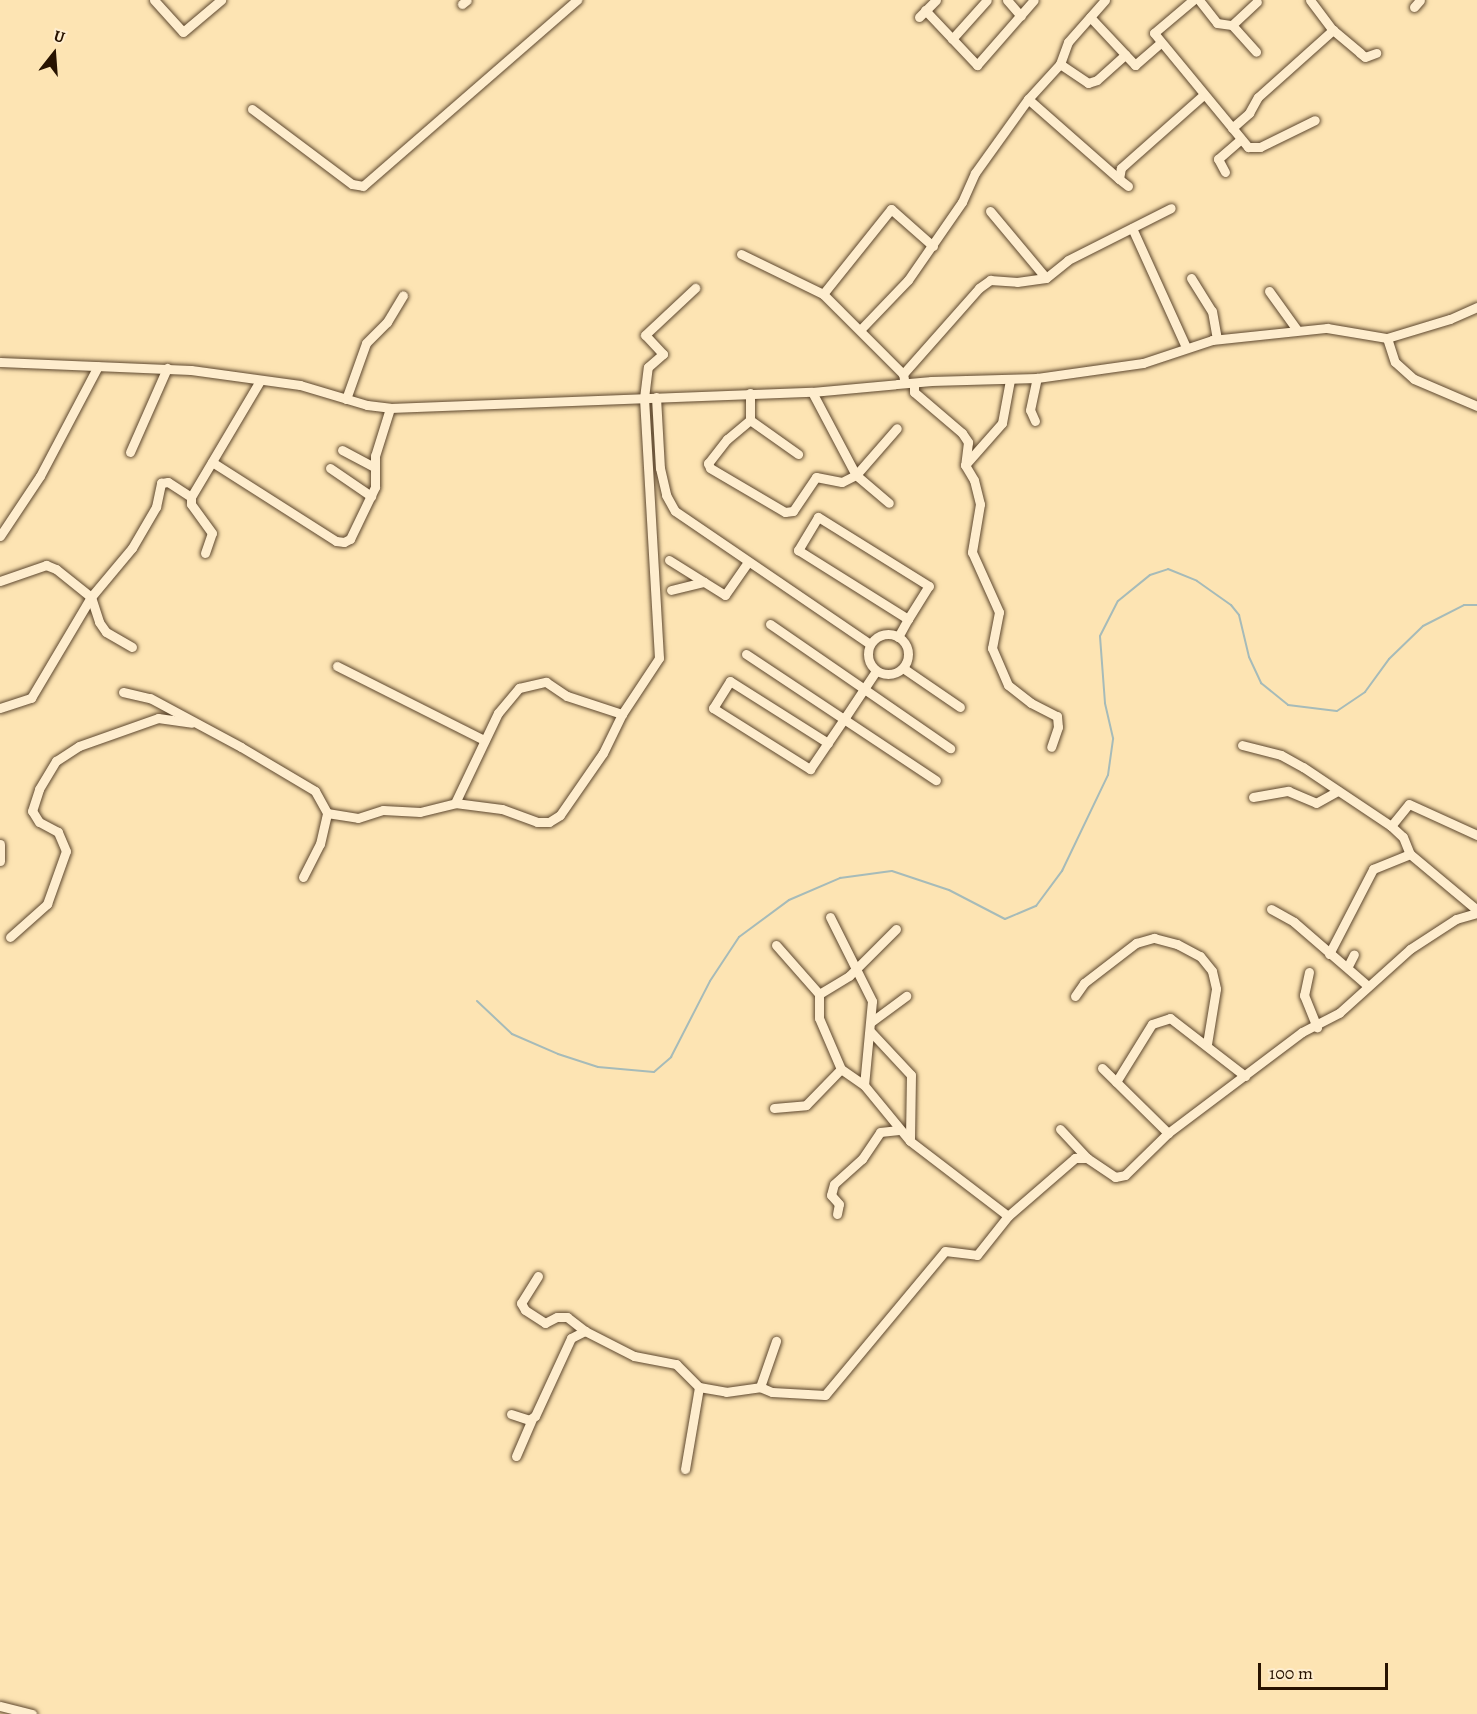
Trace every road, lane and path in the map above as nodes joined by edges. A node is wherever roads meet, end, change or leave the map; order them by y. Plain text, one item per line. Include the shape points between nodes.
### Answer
1 (221, 0) edge
2 (577, 0) edge
3 (987, 0) edge
4 (1007, 0) edge
5 (1034, 0) edge
6 (1105, 0) edge
7 (1193, 0) edge
8 (1199, 0) edge
9 (1310, 0) edge
10 (157, 1) edge
11 (1257, 2) dead end
12 (927, 6) edge
13 (1021, 16) junction
14 (1090, 17) junction
15 (1232, 25) junction
16 (1333, 30) junction
17 (952, 39) junction
18 (1160, 43) junction
19 (1256, 52) dead end
20 (1376, 52) dead end
21 (1125, 55) junction
22 (1060, 64) junction
23 (1202, 96) junction
24 (1028, 99) junction
25 (252, 109) dead end
26 (1315, 120) dead end
27 (1232, 128) junction
28 (1241, 140) junction
29 (1225, 172) dead end
30 (1119, 179) junction
31 (1128, 186) dead end
32 (1172, 208) dead end
33 (990, 211) dead end
34 (1132, 228) junction
35 (933, 246) junction
36 (741, 254) dead end
37 (1046, 278) junction
38 (1191, 278) dead end
39 (695, 288) dead end
40 (1269, 291) dead end
41 (823, 294) junction
42 (403, 295) dead end
43 (1477, 307) edge
44 (861, 329) junction
45 (1297, 330) junction
46 (1387, 338) junction
47 (1217, 339) junction
48 (1186, 347) junction
49 (0, 362) edge
50 (98, 366) junction
51 (167, 368) junction
52 (1037, 378) junction
53 (1010, 380) junction
54 (260, 381) junction
55 (907, 381) junction
56 (812, 392) junction
57 (750, 393) junction
58 (656, 396) junction
59 (644, 398) junction
60 (346, 399) junction
61 (1477, 406) edge
62 (390, 408) junction
63 (750, 420) junction
64 (1035, 422) dead end
65 (897, 428) dead end
66 (342, 450) dead end
67 (130, 452) dead end
68 (798, 454) dead end
69 (212, 462) junction
70 (964, 465) junction
71 (374, 467) junction
72 (330, 468) dead end
73 (856, 475) junction
74 (191, 496) junction
75 (370, 496) junction
76 (889, 503) dead end
77 (0, 536) edge
78 (205, 554) dead end
79 (669, 560) dead end
80 (748, 562) junction
81 (0, 581) edge
82 (704, 582) junction
83 (671, 590) dead end
84 (91, 597) junction
85 (909, 619) junction
86 (770, 624) dead end
87 (898, 637) junction
88 (870, 644) junction
89 (132, 647) dead end
90 (746, 654) dead end
91 (337, 666) dead end
92 (903, 668) junction
93 (876, 671) junction
94 (865, 688) junction
95 (123, 692) dead end
96 (960, 707) dead end
97 (0, 708) edge
98 (622, 714) junction
99 (846, 716) junction
100 (198, 724) junction
101 (484, 740) junction
102 (828, 743) junction
103 (1242, 745) dead end
104 (1051, 747) dead end
105 (950, 748) dead end
106 (936, 780) dead end
107 (1338, 790) junction
108 (1253, 796) dead end
109 (454, 803) junction
110 (327, 813) junction
111 (1391, 826) junction
112 (1477, 835) edge
113 (0, 844) edge
114 (1410, 854) junction
115 (0, 861) edge
116 (303, 877) dead end
117 (1271, 909) dead end
118 (1477, 911) edge
119 (831, 916) dead end
120 (896, 929) dead end
121 (10, 937) dead end
122 (776, 945) dead end
123 (1329, 954) junction
124 (1354, 954) dead end
125 (1348, 966) junction
126 (858, 968) junction
127 (1309, 972) dead end
128 (1368, 986) junction
129 (819, 994) junction
130 (906, 996) dead end
131 (1076, 996) dead end
132 (871, 1027) junction
133 (1317, 1027) junction
134 (1207, 1044) junction
135 (1102, 1068) dead end
136 (841, 1069) junction
137 (1245, 1076) junction
138 (1116, 1082) junction
139 (864, 1085) junction
140 (774, 1108) dead end
141 (1060, 1129) dead end
142 (900, 1130) junction
143 (1168, 1133) junction
144 (910, 1141) junction
145 (1087, 1158) junction
146 (837, 1214) dead end
147 (1008, 1216) junction
148 (538, 1276) dead end
149 (585, 1331) junction
150 (776, 1341) dead end
151 (699, 1387) junction
152 (760, 1387) junction
153 (511, 1414) dead end
154 (532, 1419) junction
155 (516, 1456) dead end
156 (685, 1469) dead end
157 (0, 1706) edge
158 (32, 1714) edge

1 - 10 street via 183,32
2 - 25 street via 363,186 352,184
3 - 17 street
4 - 13 street
5 - 13 street
6 - 14 street
7 - 18 street via 1155,28
8 - 15 street via 1217,23
9 - 16 street
11 - 15 street
12 - 17 street
13 - 17 street via 981,64 974,64
14 - 21 street
14 - 22 street via 1068,42
15 - 19 street
16 - 20 street via 1365,57
16 - 27 street via 1258,97 1249,113
18 - 21 street via 1135,65
18 - 23 street
21 - 22 street via 1097,80 1088,83
22 - 24 street
23 - 27 street
23 - 30 street via 1121,168
24 - 30 street
24 - 35 street via 975,173
26 - 28 street via 1254,149
27 - 28 street
28 - 29 street via 1218,159
30 - 31 street
32 - 34 street
33 - 37 street
34 - 37 street via 1068,260
34 - 48 street
35 - 41 street via 891,209
35 - 44 street via 908,280
36 - 41 street
37 - 55 street via 990,280 979,288
38 - 47 street via 1212,311
39 - 59 street via 647,330 646,339 663,354 648,367
40 - 45 street
41 - 44 street
42 - 60 street via 387,322 366,343
43 - 46 street via 1450,320
44 - 55 street
45 - 46 street via 1327,328
45 - 47 street via 1270,337
46 - 61 street via 1395,362 1414,379
47 - 48 street
48 - 52 street via 1127,366
49 - 50 street
50 - 51 street
50 - 77 street via 40,476
51 - 54 street
51 - 67 street
52 - 53 street
52 - 64 street via 1030,410
53 - 55 street
53 - 70 street via 1002,423
54 - 60 street via 300,385
54 - 69 street
55 - 56 street
55 - 70 street via 914,392 966,436
56 - 57 street
56 - 73 street
57 - 58 street
57 - 63 street
58 - 59 street
58 - 80 street via 660,468 666,495 675,511
59 - 62 street
59 - 98 street via 659,658
60 - 62 street
62 - 71 street
63 - 68 street
63 - 73 street via 734,432 708,463 771,507 793,511 816,477 842,482
65 - 73 street
66 - 71 street
69 - 74 street
69 - 75 street via 336,541 350,539
70 - 104 street via 974,480 980,504 973,558 999,612 992,648 995,658 1008,685 1057,716 1058,727
71 - 75 street via 377,478
72 - 75 street
73 - 76 street
74 - 78 street via 191,504 212,533
74 - 84 street via 168,482 161,483 156,507 132,548
79 - 82 street
80 - 82 street via 724,595
80 - 88 street
81 - 84 street via 46,565
82 - 83 street
84 - 89 street via 106,632
84 - 97 street via 31,698
85 - 85 street via 929,586 818,517 798,550
85 - 87 street
86 - 94 street
87 - 88 street via 884,634
87 - 92 street via 908,651
88 - 93 street via 868,658
90 - 99 street
91 - 101 street
92 - 93 street via 891,674
92 - 96 street
93 - 94 street
94 - 99 street
94 - 105 street
95 - 100 street via 150,698
98 - 101 street via 567,696 546,682 535,683 512,694
98 - 109 street via 577,793 549,822 537,822 502,809
99 - 102 street
99 - 106 street
100 - 110 street via 315,792
100 - 121 street via 158,718 79,746 56,761 39,789 32,811 39,822 58,832 66,851 47,904
101 - 109 street
102 - 102 street via 810,769 713,708 730,681
103 - 107 street via 1281,755
107 - 108 street via 1316,803 1288,791
107 - 111 street
109 - 110 street via 420,812 383,810 358,818
110 - 116 street via 320,844
111 - 112 street via 1409,804
111 - 114 street via 1403,837
113 - 115 street
114 - 118 street
114 - 123 street via 1373,868
117 - 123 street via 1294,922
118 - 128 street via 1430,935
119 - 126 street
120 - 126 street
122 - 129 street
123 - 125 street
124 - 125 street
125 - 128 street
126 - 129 street
126 - 132 street via 872,1000
127 - 133 street via 1304,994
128 - 133 street
129 - 136 street via 819,1018
130 - 132 street
131 - 134 street via 1084,983 1136,943 1154,938 1177,944 1200,956 1212,971 1216,989
132 - 139 street
132 - 144 street via 911,1075
133 - 137 street via 1302,1032
134 - 137 street
134 - 138 street via 1170,1018 1158,1020 1134,1049 1128,1067
135 - 138 street
136 - 139 street
136 - 140 street via 806,1105
137 - 143 street
138 - 143 street
139 - 142 street
141 - 145 street
142 - 144 street
142 - 146 street via 886,1128 880,1132 862,1159 834,1184 831,1195 839,1204
143 - 145 street via 1120,1177
144 - 147 street
145 - 147 street via 1075,1158
147 - 152 street via 977,1256 945,1251 873,1332 829,1392 820,1396 787,1394
148 - 149 street via 521,1304 525,1310 545,1323 567,1317
149 - 151 street via 634,1356 676,1364
149 - 154 street via 571,1338
150 - 152 street
151 - 152 street via 726,1392
151 - 156 street
153 - 154 street
154 - 155 street
157 - 158 street

